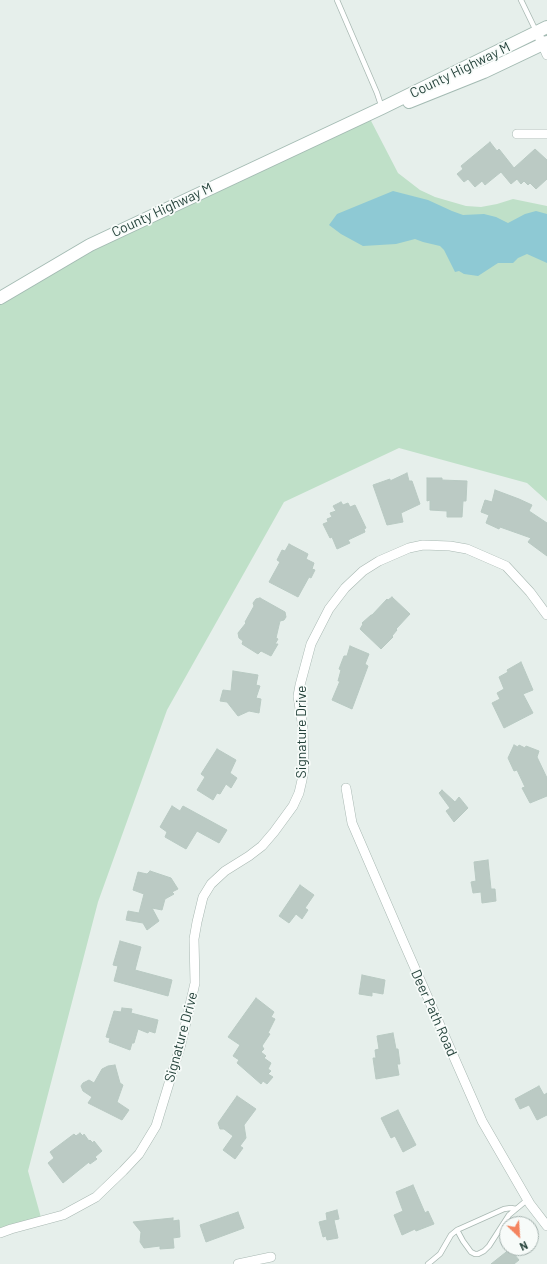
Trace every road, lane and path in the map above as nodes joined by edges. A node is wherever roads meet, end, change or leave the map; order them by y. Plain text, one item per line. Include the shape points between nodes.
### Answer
1 (337, 0) edge
2 (521, 0) edge
3 (542, 30) edge
4 (545, 47) edge
5 (382, 108) junction
6 (330, 132) junction
7 (517, 134) dead end
8 (547, 134) edge
9 (0, 298) edge
10 (547, 615) edge
11 (346, 788) dead end
12 (527, 1200) junction
13 (516, 1209) junction
14 (547, 1226) edge
15 (457, 1230) junction
16 (0, 1233) edge
17 (271, 1258) dead end
18 (238, 1264) edge
19 (428, 1264) edge

1 - 5 lane
2 - 3 lane
3 - 4 street
3 - 5 main road, County Highway M
4 - 6 main road, County Highway M via 415,101 368,115
5 - 6 main road, County Highway M
6 - 9 main road, County Highway M via 90,245
7 - 8 street
10 - 16 street, Signature Drive via 506,566 467,549 450,546 423,545 398,552 363,571 345,588 328,609 311,644 300,685 298,696 303,728 304,768 296,799 262,846 225,871 211,884 204,898 194,939 195,984 181,1044 156,1126 139,1154 96,1197 63,1215
11 - 12 street, Deer Path Road via 352,823 402,942 482,1121
12 - 13 lane
12 - 14 street, Deer Path Road
13 - 15 lane via 504,1209
13 - 15 lane via 490,1246 478,1254 471,1252
15 - 19 lane via 451,1235 440,1254
17 - 18 street

